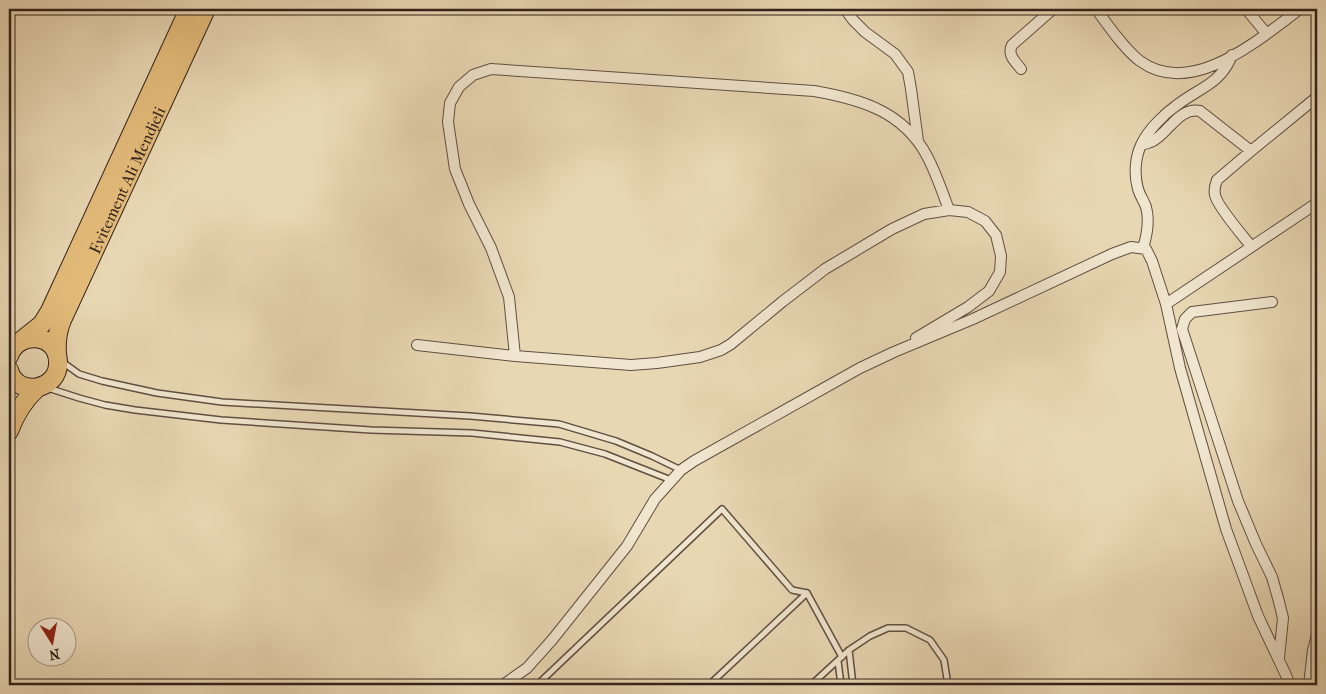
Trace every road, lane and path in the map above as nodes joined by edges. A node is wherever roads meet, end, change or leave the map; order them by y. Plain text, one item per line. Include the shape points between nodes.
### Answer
1 (189, 9) edge
2 (206, 9) edge
3 (845, 9) edge
4 (1053, 9) edge
5 (1096, 9) edge
6 (1246, 9) edge
7 (1300, 9) edge
8 (1266, 33) junction
9 (1232, 55) junction
10 (1022, 69) dead end
11 (1317, 97) edge
12 (918, 141) junction
13 (1141, 145) junction
14 (1251, 151) junction
15 (1317, 203) edge
16 (949, 210) junction
17 (1252, 246) junction
18 (1144, 248) junction
19 (1272, 302) dead end
20 (1166, 304) junction
21 (22, 340) junction
22 (416, 346) dead end
23 (894, 352) junction
24 (9, 356) edge
25 (515, 356) junction
26 (58, 357) junction
27 (9, 370) edge
28 (40, 387) junction
29 (9, 431) edge
30 (682, 470) junction
31 (672, 481) junction
32 (807, 593) junction
33 (1317, 635) edge
34 (849, 650) junction
35 (840, 659) junction
36 (1279, 659) junction
37 (504, 685) edge
38 (537, 685) edge
39 (709, 685) edge
40 (811, 685) edge
41 (840, 685) edge
42 (854, 685) edge
43 (948, 685) edge
44 (1290, 685) edge
45 (1309, 685) edge

1 - 21 highway, Evitement Ali Mendjeli via 50,311 42,324
2 - 26 highway, Evitement Ali Mendjeli via 62,320 57,332
3 - 12 street via 866,32 895,54 908,72
4 - 10 street via 1010,47 1010,54
5 - 9 street via 1132,54 1156,70 1175,74 1195,72
6 - 8 street
7 - 8 street
8 - 9 street
9 - 13 street via 1214,82 1176,105 1152,128
11 - 14 street
12 - 16 street via 934,170
12 - 25 street via 885,113 862,102 814,91 491,69 473,75 459,87 450,104 448,122 455,169 509,297
13 - 14 street via 1153,141 1175,120 1195,110
13 - 18 street via 1136,161 1138,190 1147,217
14 - 17 street via 1217,180 1214,192 1217,201
15 - 17 street
16 - 23 street via 968,212 985,221 996,235 1001,256 1000,272 989,291 968,307
16 - 25 street via 924,214 892,229 825,269 740,338 711,354 657,364 631,365
17 - 20 street
18 - 20 street via 1152,261
18 - 23 street via 1125,249
19 - 36 street via 1192,312 1184,319 1182,330 1238,500 1272,576 1282,618
20 - 36 street via 1180,368 1226,529 1258,616
21 - 24 highway, Evitement Ali Mendjeli
21 - 26 highway via 38,338 46,341
22 - 25 street
23 - 30 street via 824,387
26 - 28 highway, Evitement Ali Mendjeli via 55,376
26 - 30 lane via 79,374 102,382 222,402 559,424 616,441
27 - 28 highway via 21,385
28 - 29 highway via 30,395
28 - 31 lane via 105,405 221,420 472,433 560,442 605,454
30 - 31 street
31 - 37 street via 655,499 627,546 552,640 527,668
32 - 35 lane
32 - 38 lane via 792,590 722,509
32 - 39 lane
33 - 45 street
34 - 35 lane
34 - 42 lane
34 - 43 lane via 888,628 906,628 930,640 940,653
35 - 40 lane
35 - 41 lane
36 - 44 street

